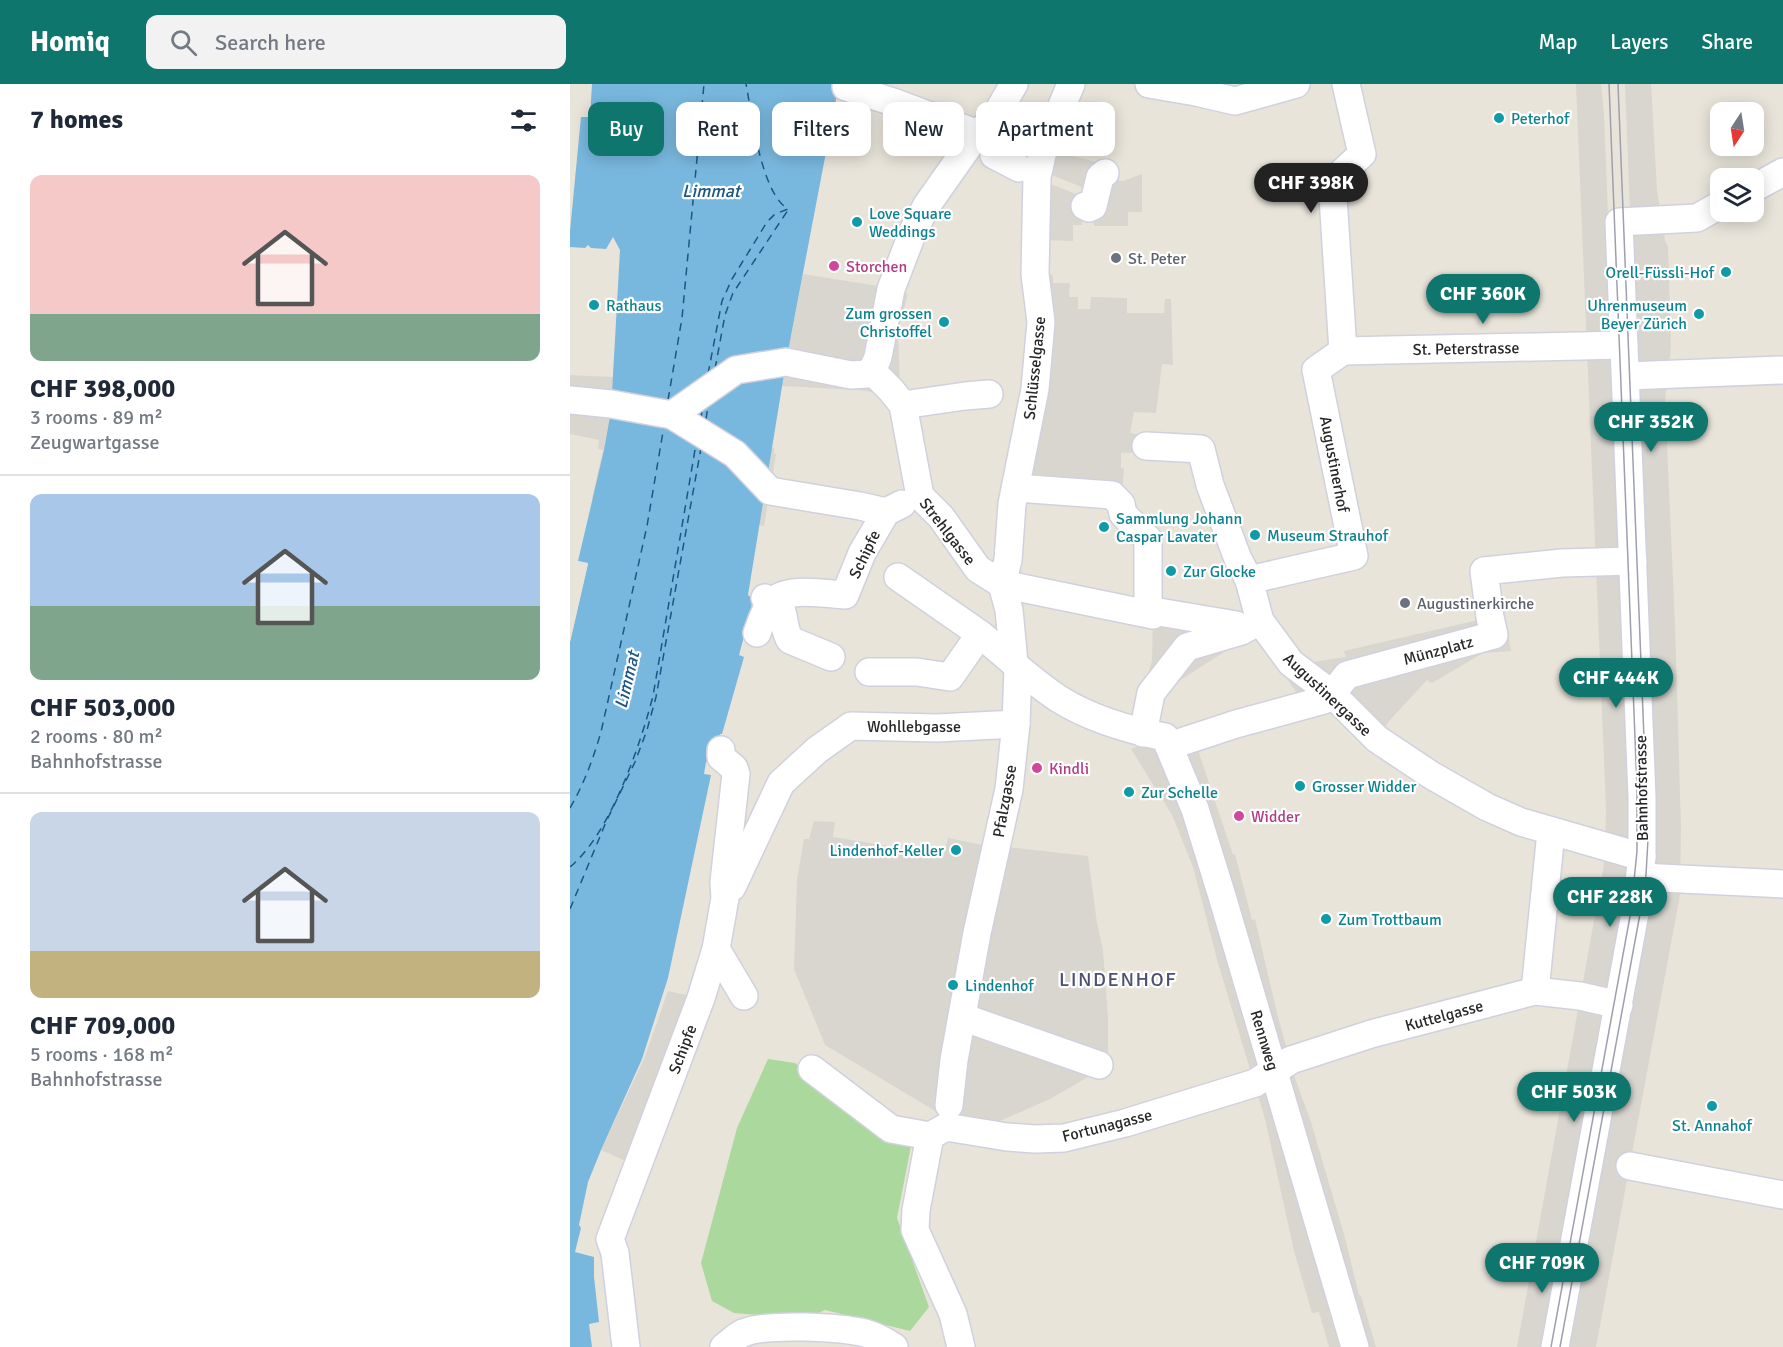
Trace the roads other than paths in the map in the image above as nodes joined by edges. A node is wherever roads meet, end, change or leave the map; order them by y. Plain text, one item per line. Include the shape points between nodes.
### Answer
1 (1014, 84) edge
2 (1071, 84) edge
3 (1149, 84) edge
4 (1296, 84) edge
5 (1346, 84) edge
6 (846, 87) dead end
7 (1004, 102) edge
8 (976, 142) edge
9 (976, 153) edge
10 (1001, 156) edge
11 (1028, 172) junction
12 (1783, 172) edge
13 (1106, 173) dead end
14 (1764, 182) edge
15 (1085, 206) dead end
16 (1710, 211) edge
17 (1624, 345) junction
18 (1343, 351) junction
19 (872, 370) junction
20 (1783, 370) edge
21 (1626, 376) junction
22 (989, 394) dead end
23 (570, 400) edge
24 (903, 405) junction
25 (672, 415) junction
26 (1146, 446) dead end
27 (1019, 488) junction
28 (920, 496) junction
29 (886, 512) junction
30 (1633, 561) junction
31 (898, 576) dead end
32 (1249, 580) junction
33 (1002, 584) junction
34 (769, 599) junction
35 (1150, 614) junction
36 (1251, 626) junction
37 (757, 633) dead end
38 (980, 634) junction
39 (1187, 647) junction
40 (831, 657) dead end
41 (1016, 666) junction
42 (869, 672) dead end
43 (1328, 697) junction
44 (1016, 723) junction
45 (1159, 739) junction
46 (721, 750) dead end
47 (1551, 832) junction
48 (1641, 867) junction
49 (1783, 884) edge
50 (725, 898) junction
51 (716, 949) junction
52 (1535, 991) junction
53 (744, 996) dead end
54 (1619, 1005) junction
55 (962, 1017) junction
56 (1100, 1065) dead end
57 (812, 1069) dead end
58 (1274, 1070) junction
59 (943, 1120) junction
60 (1630, 1166) dead end
61 (1783, 1195) edge
62 (626, 1347) edge
63 (724, 1347) edge
64 (894, 1347) edge
65 (961, 1347) edge
66 (1355, 1347) edge
67 (1555, 1347) edge

1 - 7 street
2 - 11 street, Schlüsselgasse via 1043,152
3 - 4 street via 1235,101
5 - 18 street via 1362,154 1332,182
6 - 8 street via 893,102
9 - 19 street via 920,217 907,244 891,289
10 - 11 street
11 - 27 street, Schlüsselgasse via 1041,322 1038,390
12 - 14 street
13 - 15 street via 1100,177 1093,207
16 - 17 street, Bahnhofstrasse via 1697,218 1619,222
17 - 18 street, St. Peterstrasse
17 - 21 street, Bahnhofstrasse
18 - 32 street, Augustinerhof via 1316,370 1354,556
19 - 24 street, Strehlgasse
19 - 25 street via 850,375 786,362 736,370
20 - 21 street
21 - 30 street, Bahnhofstrasse
22 - 24 street
23 - 25 street
24 - 28 street, Strehlgasse
25 - 29 street, Schipfe via 735,454 771,491
26 - 32 street, Augustinergasse via 1201,449 1210,484
27 - 33 street, Schlüsselgasse via 1012,504
27 - 35 street via 1112,495 1122,506 1123,514 1148,539
28 - 29 street, Schipfe
28 - 33 street, Strehlgasse via 978,569
29 - 34 street, Schipfe via 868,557 845,595 800,592
30 - 43 street, Münzplatz via 1484,571 1494,635 1347,675
30 - 48 street, Bahnhofstrasse
31 - 38 street
32 - 36 street, Augustinergasse
33 - 35 street
33 - 41 street
34 - 37 street
34 - 40 street via 781,607 790,640
35 - 36 street via 1153,611
35 - 39 street
36 - 39 street
36 - 43 street, Augustinergasse
38 - 41 street
38 - 42 street via 950,677
39 - 45 street via 1151,693
41 - 44 street, Pfalzgasse
41 - 45 street via 1059,699 1102,720
43 - 45 street via 1236,724
43 - 47 street, Augustinergasse via 1377,739 1431,775 1487,807
44 - 50 street, Wohllebgasse via 937,728 851,726 781,783
44 - 55 street, Pfalzgasse via 1009,789
45 - 58 street, Rennweg via 1195,809
46 - 50 street, Schipfe via 736,774
47 - 48 street, Augustinergasse
47 - 52 street
48 - 49 street, Augustinergasse
48 - 54 street, Bahnhofstrasse
50 - 51 street, Schipfe
51 - 53 street
51 - 62 street, Schipfe via 610,1239
52 - 54 street, Kuttelgasse
52 - 58 street, Kuttelgasse via 1371,1034 1291,1060
54 - 67 street, Bahnhofstrasse
55 - 56 street
55 - 59 street
57 - 59 street, Fortunagasse via 891,1129
58 - 59 street, Fortunagasse via 1255,1083 1064,1138 1007,1137
58 - 66 street, Rennweg
59 - 65 street via 916,1210 915,1230 953,1314
60 - 61 street
63 - 64 street via 743,1333 791,1327 865,1333

